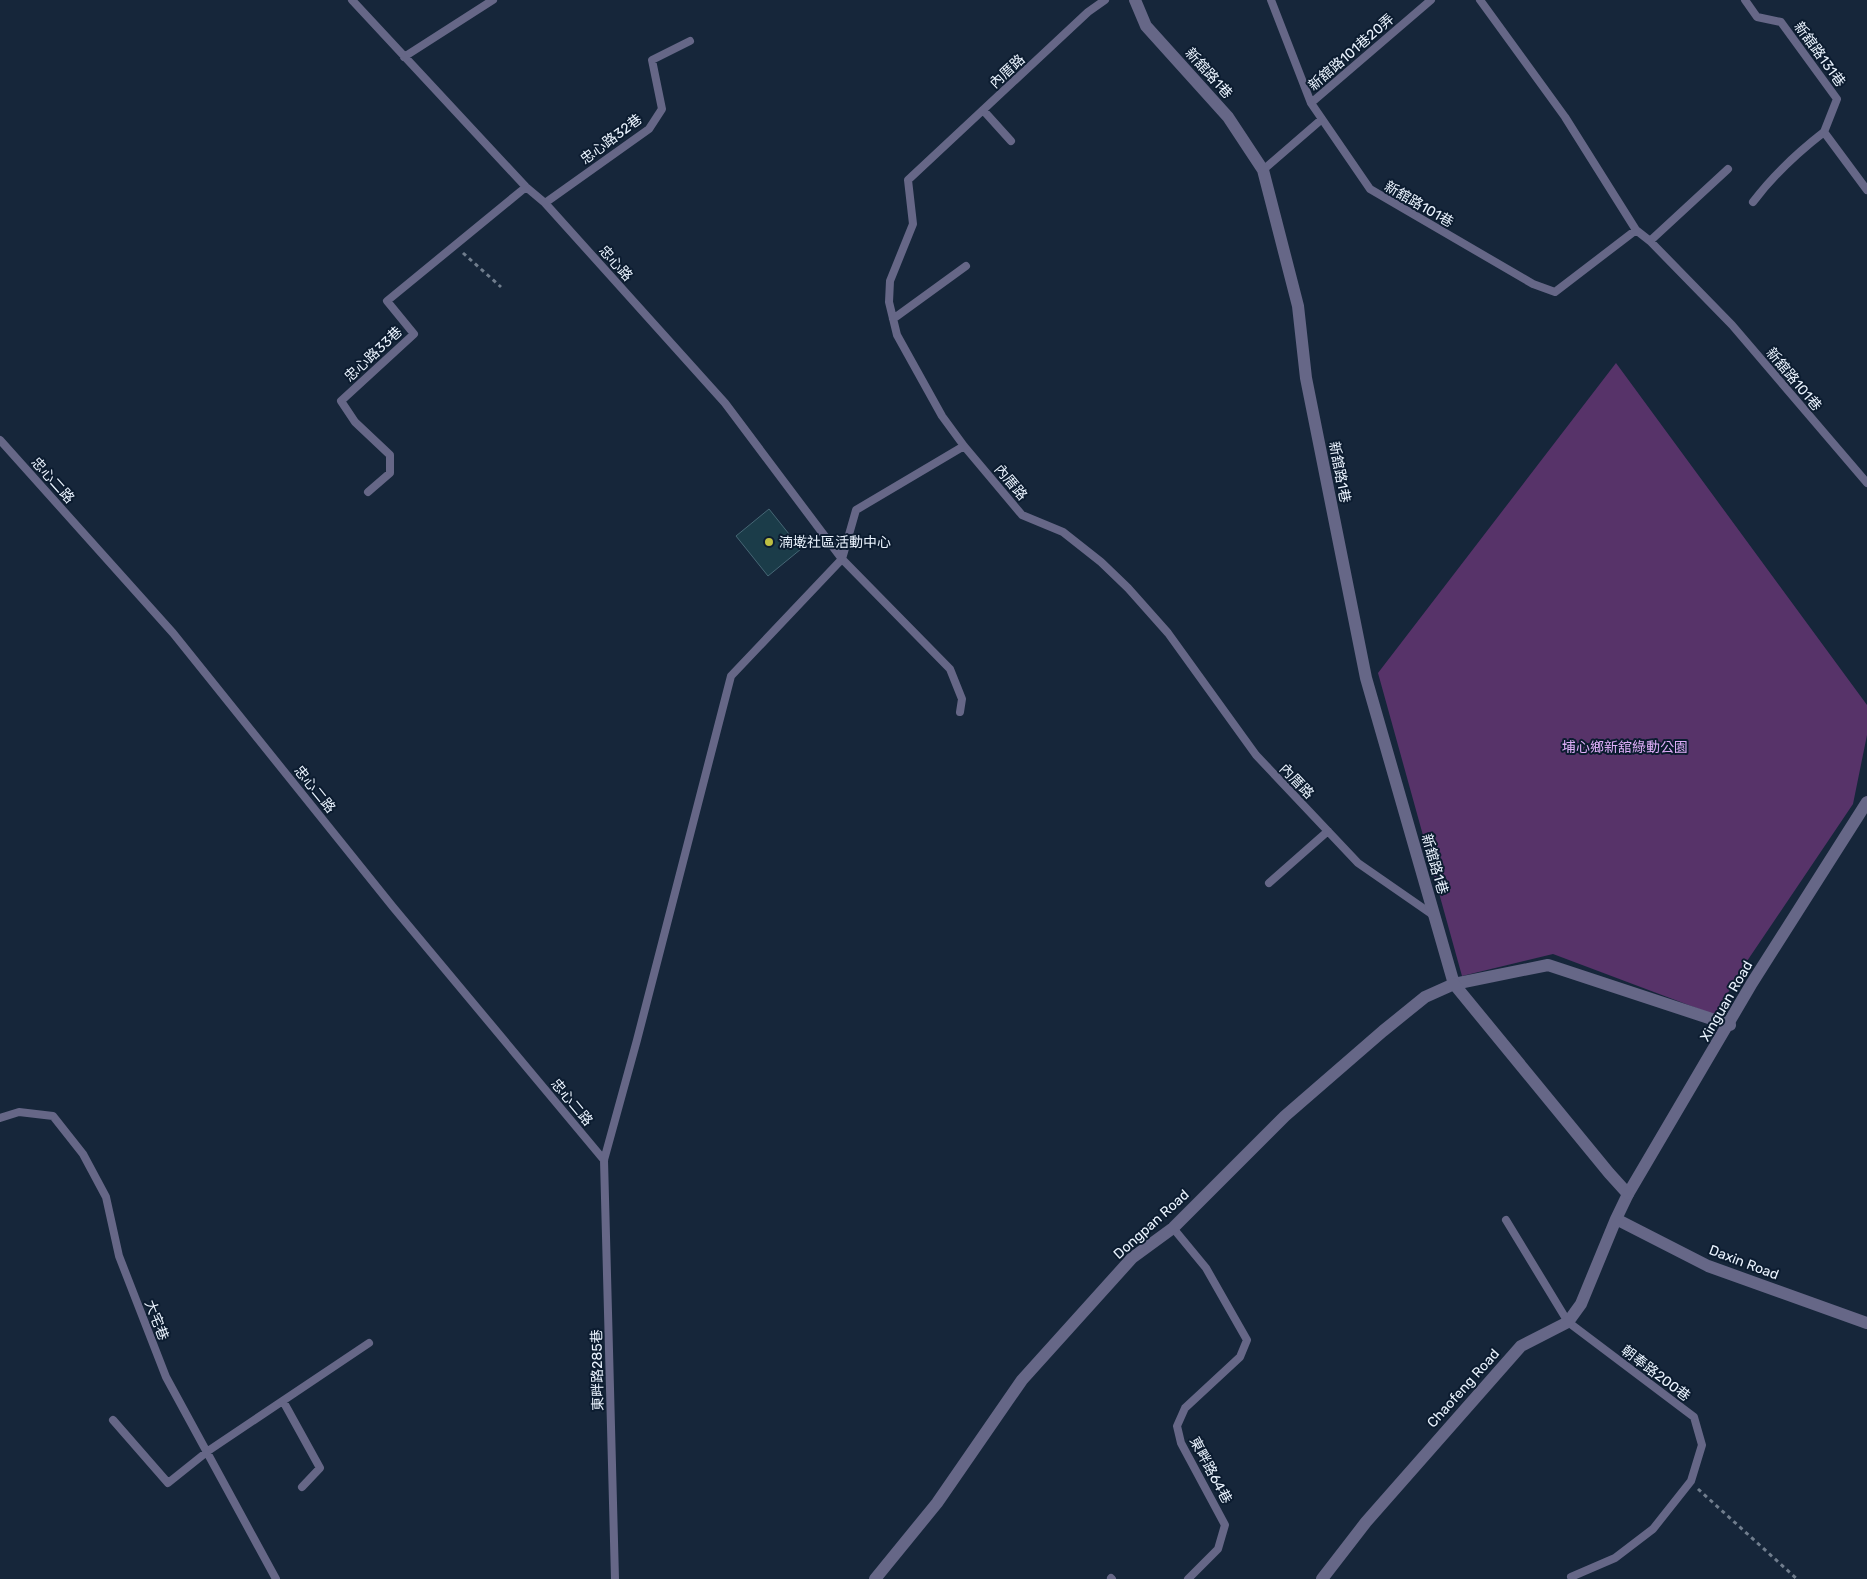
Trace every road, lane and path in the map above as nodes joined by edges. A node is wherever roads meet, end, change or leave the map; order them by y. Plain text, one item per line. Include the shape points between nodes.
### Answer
1 (352, 0) edge
2 (493, 0) edge
3 (1104, 0) edge
4 (1135, 0) edge
5 (1271, 0) edge
6 (1431, 0) edge
7 (1480, 0) edge
8 (1745, 0) edge
9 (690, 41) dead end
10 (404, 56) junction
11 (1311, 103) junction
12 (983, 110) junction
13 (1322, 119) junction
14 (1824, 132) junction
15 (1011, 141) dead end
16 (1263, 170) junction
17 (1728, 170) dead end
18 (526, 187) junction
19 (1867, 190) edge
20 (1753, 202) dead end
21 (545, 203) junction
22 (1636, 230) junction
23 (1650, 241) junction
24 (455, 246) junction
25 (966, 266) dead end
26 (501, 287) dead end
27 (893, 320) junction
28 (0, 440) edge
29 (964, 446) junction
30 (1867, 484) edge
31 (368, 492) dead end
32 (842, 559) junction
33 (960, 712) dead end
34 (1867, 802) edge
35 (1328, 831) junction
36 (1269, 883) dead end
37 (1435, 916) junction
38 (1454, 984) junction
39 (1730, 1025) junction
40 (0, 1118) edge
41 (604, 1160) junction
42 (1628, 1194) junction
43 (1616, 1219) junction
44 (1506, 1220) dead end
45 (1173, 1228) junction
46 (1568, 1322) junction
47 (1867, 1323) edge
48 (369, 1343) dead end
49 (283, 1401) junction
50 (113, 1420) dead end
51 (208, 1451) junction
52 (1691, 1481) junction
53 (302, 1487) dead end
54 (1571, 1577) dead end
55 (276, 1579) edge
56 (615, 1579) edge
57 (875, 1579) edge
58 (1188, 1579) edge
59 (1322, 1579) edge
60 (1797, 1579) edge

1 - 10 lane, 忠心路
2 - 10 lane
3 - 12 lane, 內厝路
4 - 16 street, 新舘路1巷 via 1146,26 1228,117
5 - 11 lane, 新舘路101巷
6 - 11 lane, 新舘路101巷20弄
7 - 22 lane, 新舘路101巷 via 1565,117
8 - 14 lane, 新舘路131巷 via 1757,16 1781,22 1837,99
9 - 21 lane, 忠心路32巷 via 652,60 662,109 648,129
10 - 18 lane, 忠心路
11 - 13 lane, 新舘路101巷
12 - 15 lane
12 - 27 lane, 內厝路 via 908,180 913,224 890,282 889,302
13 - 16 lane
13 - 22 lane, 新舘路101巷 via 1370,189 1533,284 1555,292
14 - 19 lane
14 - 20 lane via 1797,152
16 - 37 street, 新舘路1巷 via 1298,306 1306,378 1366,678
17 - 23 lane
18 - 21 lane, 忠心路
18 - 24 lane, 忠心路33巷
21 - 32 lane, 忠心路 via 726,403
22 - 23 lane, 新舘路101巷
23 - 30 lane, 新舘路101巷 via 1732,325
24 - 26 path
24 - 31 lane, 忠心路33巷 via 387,301 414,334 341,400 355,422 390,455 390,473
25 - 27 lane
27 - 29 lane, 內厝路 via 913,367
28 - 41 lane, 忠心二路 via 173,633 393,907
29 - 32 lane via 856,510
29 - 35 lane, 內厝路 via 1022,515 1063,532 1128,588 1168,633 1256,756
32 - 33 lane, 忠心路 via 950,669 962,699
32 - 41 lane, 東畔路285巷 via 731,676
34 - 39 street, Xinguan Road via 1752,983
35 - 36 lane
35 - 37 lane, 內厝路 via 1358,863
37 - 38 street, 新舘路1巷
38 - 39 street, Dongpan Road via 1548,965
38 - 42 street
38 - 45 street, Dongpan Road via 1425,997 1308,1094
39 - 42 street, Xinguan Road
40 - 51 lane, 大宅巷 via 19,1112 53,1116 83,1154 106,1197 119,1256 166,1377
41 - 56 lane, 東畔路285巷
42 - 43 street, Xinguan Road
43 - 46 street, Chaofeng Road via 1581,1304
43 - 47 street, Daxin Road via 1708,1266
44 - 46 lane, 朝奉路200巷
45 - 57 street, Dongpan Road via 1132,1258 1022,1380 937,1503
45 - 58 lane, 東畔路64巷 via 1206,1268 1247,1340 1240,1358 1185,1408 1177,1426 1181,1444 1225,1525 1218,1549
46 - 52 lane, 朝奉路200巷 via 1694,1417 1702,1446
46 - 59 street, Chaofeng Road via 1521,1346 1366,1522
48 - 49 lane
49 - 51 lane
49 - 53 lane via 320,1468
50 - 51 lane via 168,1483
51 - 55 lane, 大宅巷
52 - 54 lane, 朝奉路200巷 via 1653,1530 1615,1558
52 - 60 path

